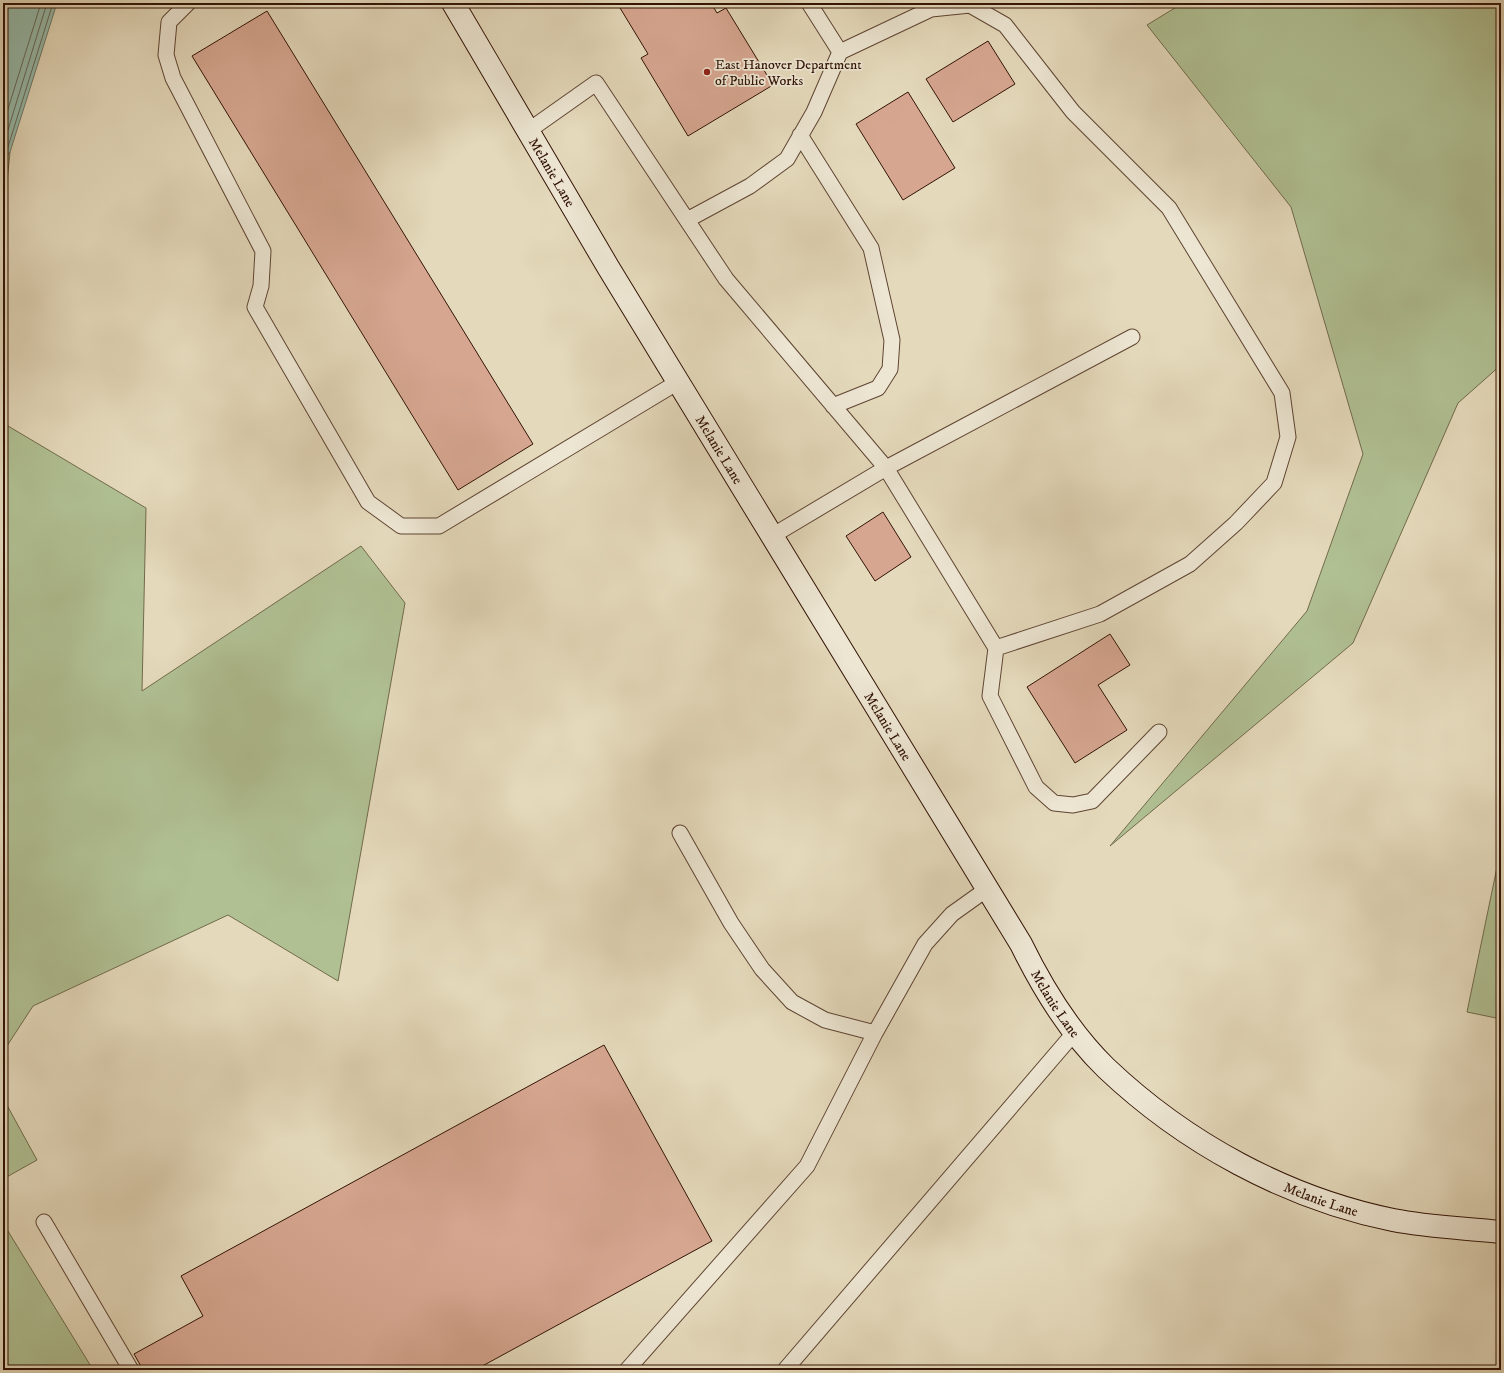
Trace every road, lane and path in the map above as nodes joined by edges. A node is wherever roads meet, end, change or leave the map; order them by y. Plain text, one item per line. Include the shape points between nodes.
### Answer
1 (188, 3) edge
2 (453, 3) edge
3 (809, 3) edge
4 (840, 52) junction
5 (528, 131) junction
6 (800, 135) junction
7 (687, 220) junction
8 (1132, 337) dead end
9 (678, 382) junction
10 (833, 406) junction
11 (886, 468) junction
12 (772, 536) junction
13 (996, 648) junction
14 (1159, 732) dead end
15 (680, 833) dead end
16 (987, 889) junction
17 (1075, 1032) junction
18 (875, 1033) junction
19 (44, 1222) dead end
20 (1501, 1232) edge
21 (131, 1370) edge
22 (627, 1370) edge
23 (785, 1370) edge

1 - 9 lane via 169,22 166,54 173,78 263,251 261,286 255,307 368,502 401,526 439,526
2 - 5 street, Melanie Lane
3 - 4 lane
4 - 6 lane via 814,112
4 - 13 lane via 931,9 970,5 1005,25 1073,112 1169,208 1282,393 1288,437 1274,483 1236,523 1190,564 1100,614
5 - 7 lane via 596,83
5 - 9 street, Melanie Lane
6 - 7 lane via 787,159 750,186
6 - 10 lane via 870,248 892,340 890,369 878,388
7 - 10 lane via 726,279
8 - 11 lane
9 - 12 street, Melanie Lane
10 - 11 lane
11 - 12 lane
11 - 13 lane
12 - 16 street, Melanie Lane
13 - 14 lane via 990,696 1036,787 1054,803 1073,805 1092,801
15 - 18 lane via 731,923 762,969 792,1002 825,1020
16 - 17 street, Melanie Lane via 1038,980
16 - 18 lane via 952,914 925,944
17 - 20 street, Melanie Lane via 1105,1067 1155,1111 1210,1148 1264,1177 1330,1204 1394,1220
17 - 23 lane
18 - 22 lane via 807,1166
19 - 21 lane

